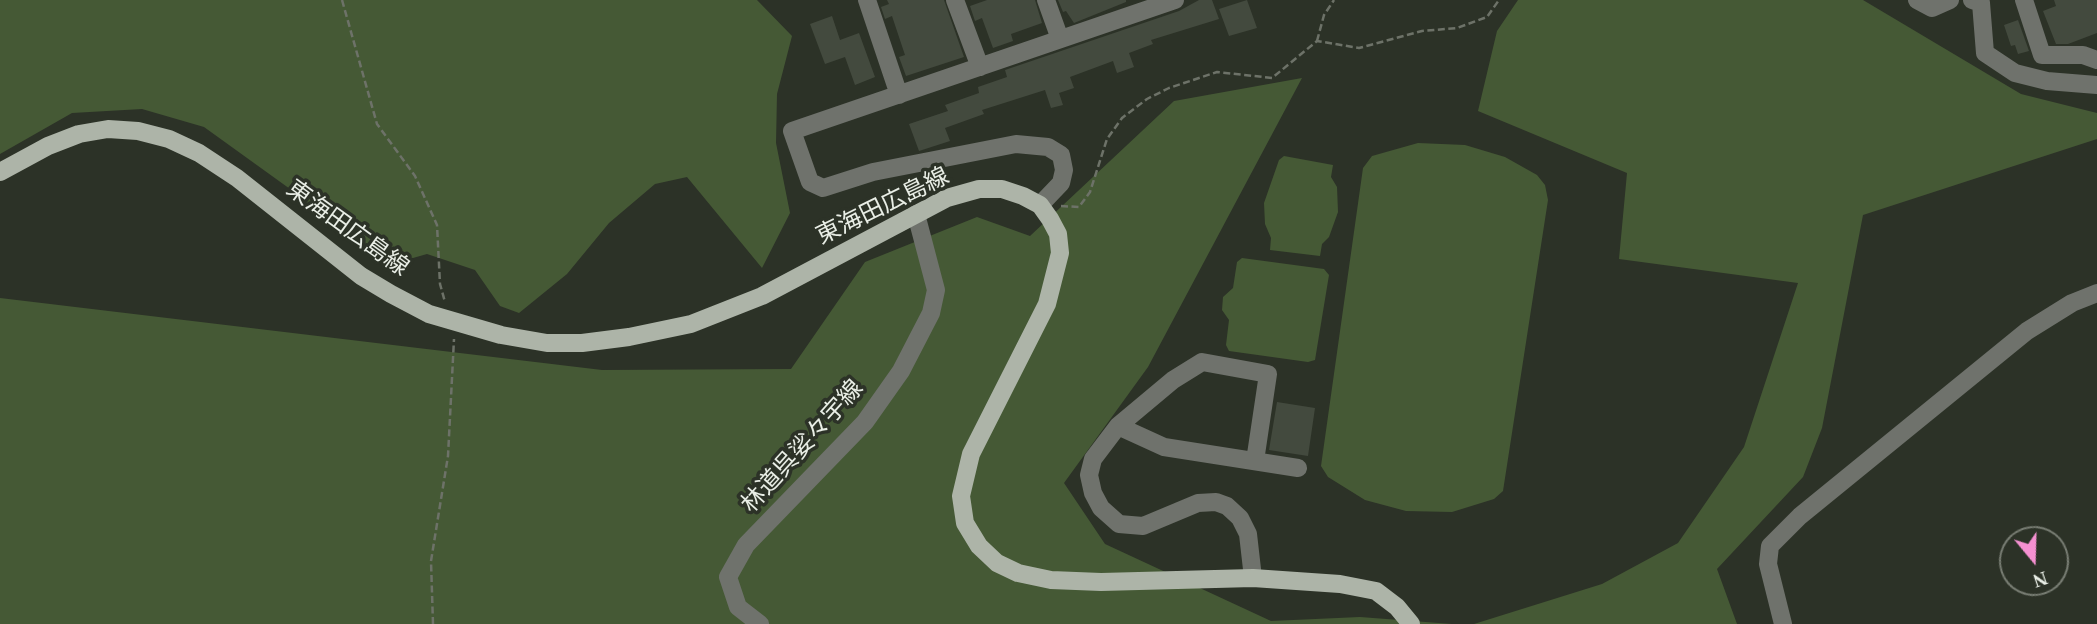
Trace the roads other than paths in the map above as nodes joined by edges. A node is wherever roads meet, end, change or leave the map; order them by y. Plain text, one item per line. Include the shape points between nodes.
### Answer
1 (867, 0) edge
2 (955, 0) edge
3 (1046, 0) edge
4 (1175, 0) edge
5 (1917, 0) edge
6 (1950, 0) edge
7 (1972, 0) edge
8 (2024, 0) edge
9 (1137, 6) edge
10 (1060, 39) junction
11 (2097, 60) edge
12 (980, 67) junction
13 (2097, 85) edge
14 (899, 95) junction
15 (0, 172) edge
16 (1040, 205) junction
17 (916, 214) junction
18 (2097, 293) edge
19 (1118, 426) junction
20 (1255, 461) junction
21 (1298, 468) dead end
22 (1252, 579) junction
23 (760, 624) edge
24 (1411, 624) edge
25 (1783, 624) edge

1 - 14 street
2 - 12 street
3 - 10 street
4 - 9 street
5 - 6 street via 1932,8
7 - 13 street via 1981,3 1985,53 2015,73
8 - 11 street via 2042,55 2083,54
9 - 10 street
10 - 12 street
12 - 14 street
14 - 16 street via 792,131 810,182 823,188 873,172 1016,144 1048,147 1061,155 1065,170 1061,183
15 - 17 main road, 東海田広島線 via 79,134 108,129 169,139 237,178 361,276 429,313 501,335 547,343 629,337 691,324 762,296
16 - 17 main road, 東海田広島線 via 1002,189 979,188
16 - 22 main road via 1058,234 1056,276 1047,304 971,454 961,496 965,523 997,563 1018,573 1101,582
17 - 23 street, 林道呉娑々宇線 via 936,290 931,313 901,371 865,422 746,545 728,577 738,607
18 - 25 street via 2027,331 1800,516 1770,546 1768,564
19 - 20 street via 1164,447
19 - 20 street via 1172,380 1202,362 1264,371 1268,374
19 - 22 street via 1093,459 1089,475 1093,493 1108,517 1119,524 1143,526 1198,503 1227,506 1248,534
20 - 21 street
22 - 24 main road via 1376,591

